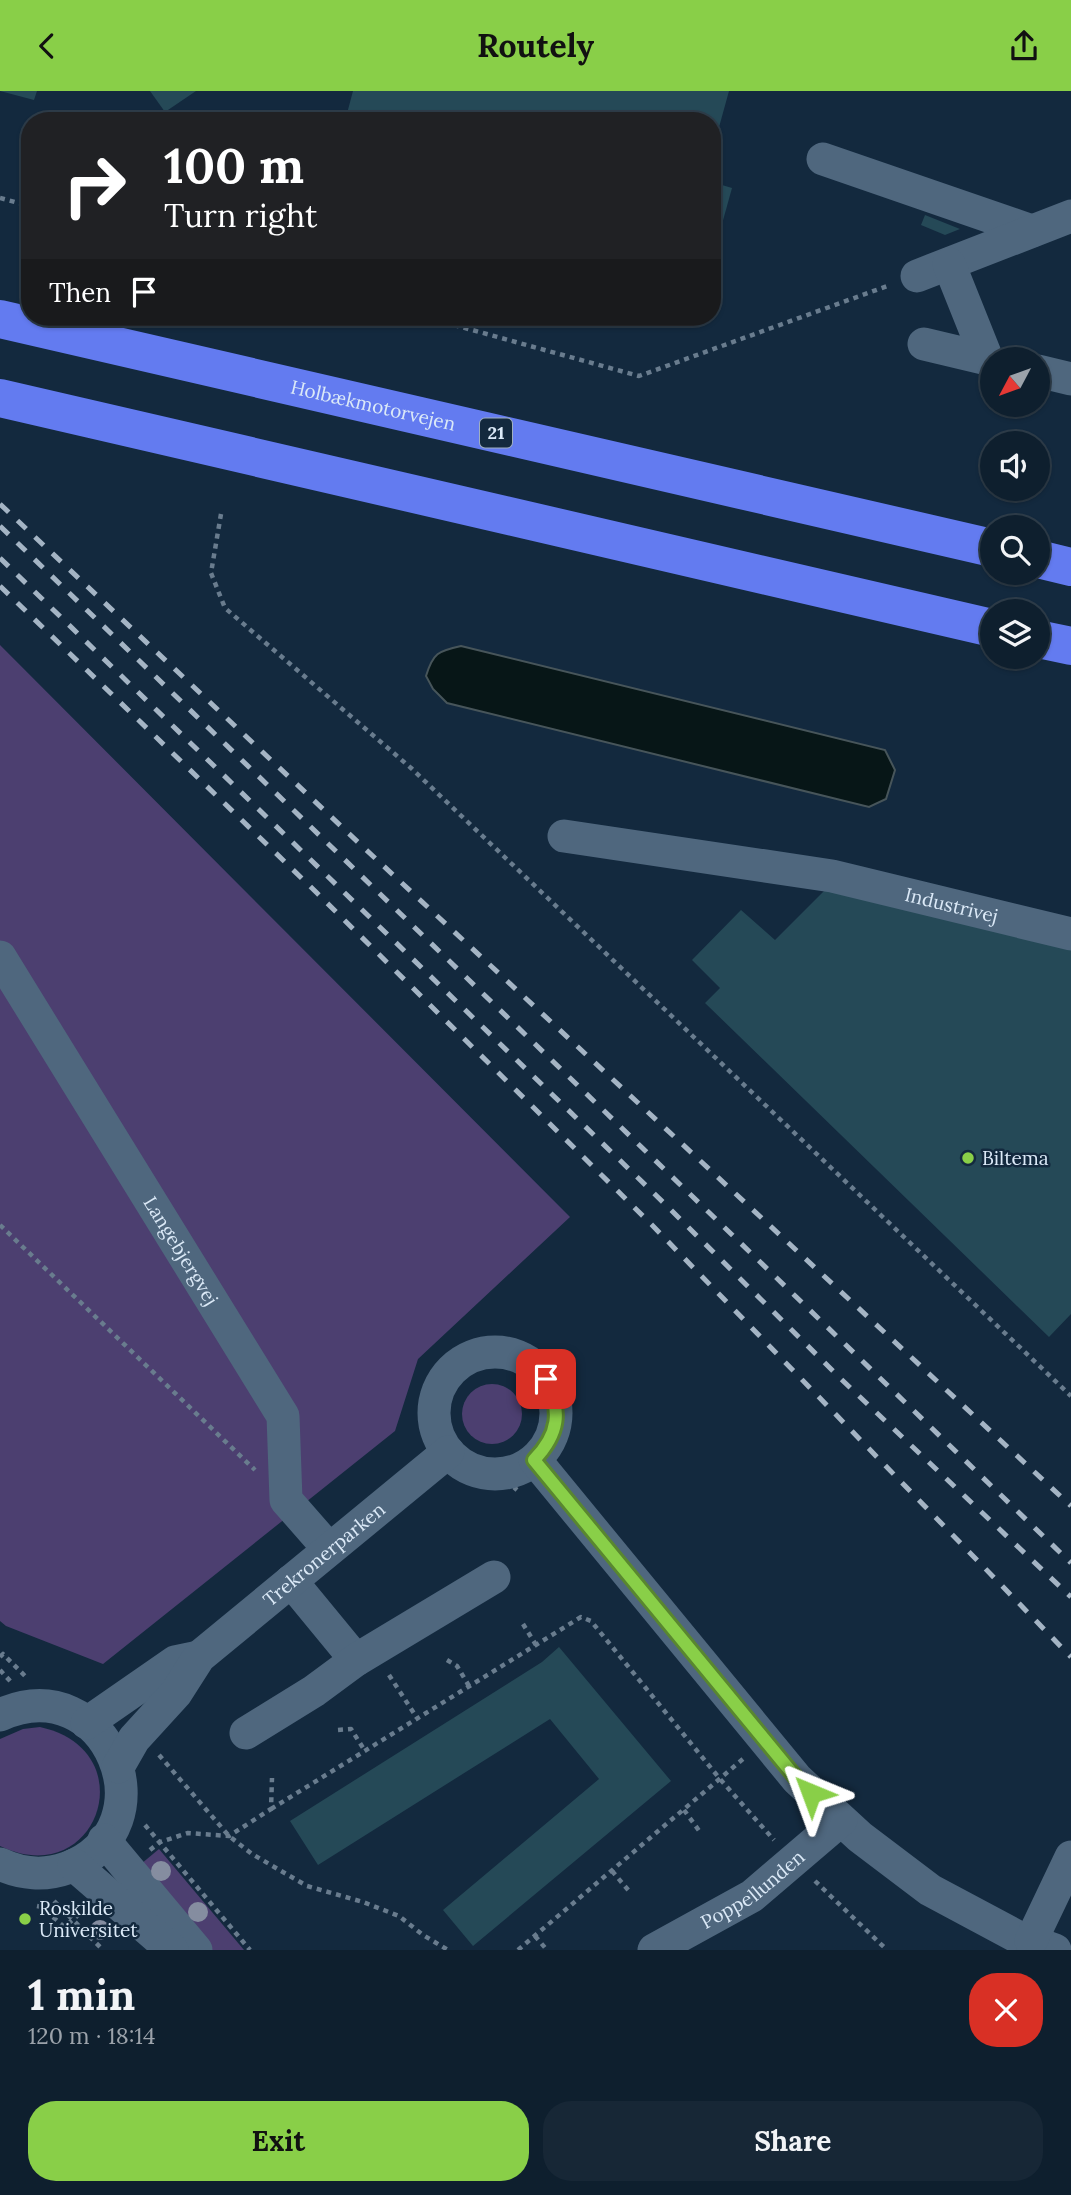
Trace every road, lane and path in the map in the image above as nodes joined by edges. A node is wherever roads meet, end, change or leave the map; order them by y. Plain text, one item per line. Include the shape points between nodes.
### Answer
1 (823, 159) dead end
2 (0, 198) edge
3 (21, 204) edge
4 (1071, 216) edge
5 (1032, 231) junction
6 (949, 264) junction
7 (917, 276) joint
8 (0, 319) edge
9 (21, 324) edge
10 (30, 326) edge
11 (458, 326) edge
12 (924, 344) dead end
13 (985, 347) edge
14 (980, 357) edge
15 (1050, 374) edge
16 (1071, 379) edge
17 (0, 398) edge
18 (221, 514) dead end
19 (980, 545) edge
20 (1050, 562) edge
21 (1071, 567) edge
22 (980, 625) edge
23 (1050, 642) edge
24 (1071, 646) edge
25 (564, 836) dead end
26 (1071, 934) edge
27 (0, 957) edge
28 (0, 1225) edge
29 (1071, 1396) edge
30 (448, 1452) junction
31 (534, 1460) junction
32 (286, 1500) junction
33 (330, 1549) junction
34 (494, 1577) dead end
35 (291, 1581) junction
36 (523, 1624) dead end
37 (536, 1645) junction
38 (364, 1655) junction
39 (199, 1657) junction
40 (447, 1660) dead end
41 (469, 1686) junction
42 (0, 1715) edge
43 (417, 1718) junction
44 (88, 1723) junction
45 (338, 1730) dead end
46 (246, 1734) dead end
47 (365, 1751) junction
48 (752, 1752) dead end
49 (118, 1767) junction
50 (272, 1779) dead end
51 (720, 1779) junction
52 (271, 1809) junction
53 (684, 1810) junction
54 (841, 1820) junction
55 (112, 1826) junction
56 (700, 1832) dead end
57 (229, 1836) junction
58 (160, 1842) junction
59 (1071, 1857) edge
60 (793, 1861) junction
61 (74, 1865) junction
62 (12, 1868) edge
63 (612, 1871) junction
64 (629, 1891) dead end
65 (535, 1936) junction
66 (1043, 1946) edge
67 (103, 1950) edge
68 (172, 1950) edge
69 (196, 1950) edge
70 (250, 1950) edge
71 (448, 1950) edge
72 (518, 1950) edge
73 (547, 1950) edge
74 (654, 1950) edge
75 (887, 1950) edge

1 - 5 street
2 - 3 path
4 - 5 street
5 - 6 street
6 - 7 street
6 - 13 street
7 - 11 path via 639,376
8 - 9 highway, Holbækmotorvejen / 21
10 - 19 highway, Holbækmotorvejen / 21
12 - 14 street
15 - 16 street
17 - 22 highway
18 - 29 path via 211,573 225,608 411,768
20 - 21 highway
23 - 24 highway
25 - 26 street, Industrivej via 832,876
27 - 32 street, Langebjergvej via 283,1416
28 - 32 path
30 - 31 street via 463,1465 499,1474
30 - 31 street via 435,1419 441,1384 466,1359 501,1352 534,1366 554,1395 554,1431
30 - 33 street, Trekronerparken
31 - 54 street via 797,1779
32 - 33 street
33 - 35 street, Trekronerparken
34 - 38 street
35 - 38 street
35 - 39 street, Trekronerparken
36 - 37 path
37 - 41 path
37 - 51 path via 581,1617 591,1621
38 - 43 path
38 - 46 street
39 - 44 street, Trekronerparken via 174,1662
39 - 49 street, Trekronerparken via 176,1693 134,1739
40 - 41 path via 457,1666
41 - 43 path
42 - 44 street via 39,1706 68,1711
43 - 47 path
44 - 49 street via 106,1742
45 - 47 path via 351,1729
47 - 52 path
48 - 51 path
49 - 55 street via 122,1789
50 - 52 path
51 - 53 path
51 - 60 path
52 - 57 path
53 - 56 path
53 - 63 path
54 - 60 street, Poppellunden
54 - 66 street via 930,1891
55 - 58 path via 147,1826
55 - 61 street via 91,1854
55 - 69 street
57 - 58 path via 188,1833
57 - 71 path via 307,1886 399,1916
58 - 70 path
59 - 66 street
60 - 74 street, Poppellunden via 752,1896
60 - 75 path
61 - 62 street via 49,1873
61 - 68 street
62 - 67 path
63 - 64 path
63 - 65 path
65 - 72 path
65 - 73 path

